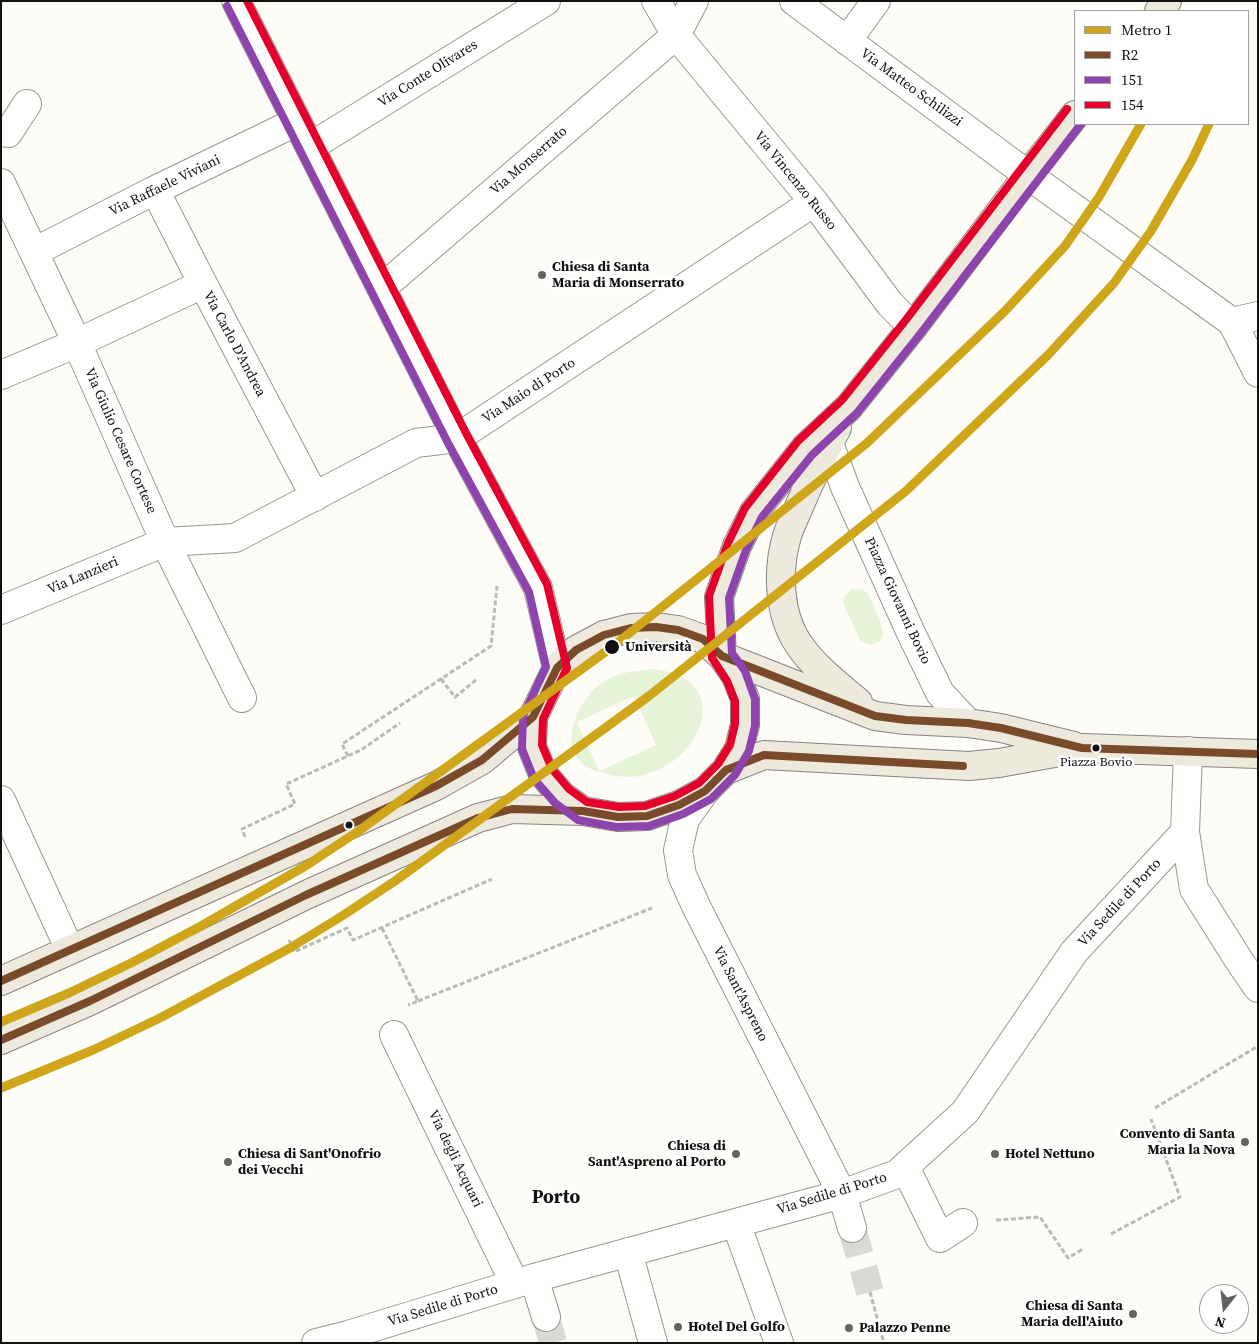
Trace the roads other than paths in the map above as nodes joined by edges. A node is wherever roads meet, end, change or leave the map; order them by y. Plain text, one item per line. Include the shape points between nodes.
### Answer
1 (236, 1) edge
2 (546, 1) edge
3 (656, 1) edge
4 (694, 1) edge
5 (794, 1) edge
6 (876, 1) edge
7 (676, 34) junction
8 (847, 41) junction
9 (27, 104) dead end
10 (1074, 116) edge
11 (296, 122) junction
12 (1, 132) edge
13 (310, 147) junction
14 (1028, 175) junction
15 (155, 190) junction
16 (3, 192) edge
17 (814, 202) junction
18 (10, 225) edge
19 (34, 252) junction
20 (202, 284) junction
21 (382, 288) junction
22 (1258, 316) edge
23 (1232, 322) junction
24 (913, 327) junction
25 (77, 343) junction
26 (1258, 373) edge
27 (1, 375) edge
28 (849, 407) junction
29 (457, 438) junction
30 (829, 443) junction
31 (314, 497) junction
32 (165, 542) junction
33 (1, 610) edge
34 (722, 656) junction
35 (557, 668) junction
36 (242, 698) dead end
37 (875, 716) junction
38 (533, 717) junction
39 (968, 723) junction
40 (1082, 748) junction
41 (1188, 751) junction
42 (1258, 754) edge
43 (726, 770) junction
44 (705, 792) junction
45 (1, 800) edge
46 (583, 812) junction
47 (1186, 832) junction
48 (70, 950) junction
49 (1, 982) edge
50 (1258, 988) edge
51 (394, 1035) road end
52 (1, 1040) edge
53 (905, 1167) junction
54 (842, 1194) junction
55 (736, 1223) junction
56 (963, 1223) road end
57 (852, 1228) tunnel mouth
58 (628, 1252) junction
59 (525, 1281) junction
60 (546, 1317) tunnel mouth
61 (349, 1339) edge
62 (316, 1343) edge
63 (653, 1343) edge
64 (779, 1343) edge

1 - 11 street
2 - 13 street, Via Conte Olivares
3 - 7 street, Via Vincenzo Russo
4 - 7 street
5 - 8 street, Via Matteo Schilizzi
6 - 8 street
7 - 17 street, Via Vincenzo Russo
7 - 21 street, Via Monserrato
8 - 14 street, Via Matteo Schilizzi
9 - 12 street via 8,133
10 - 14 main road
11 - 13 street
11 - 15 street, Via Raffaele Viviani
13 - 21 street
14 - 23 street, Via Matteo Schilizzi
14 - 24 main road
15 - 19 street, Via Raffaele Viviani
15 - 20 street, Via Carlo D'Andrea
16 - 18 street, Via Giulio Cesare Cortese
17 - 24 street, Via Vincenzo Russo via 890,304
17 - 29 street, Via Maio di Porto
18 - 19 street, Via Giulio Cesare Cortese
19 - 25 street, Via Giulio Cesare Cortese
20 - 25 street
20 - 31 street, Via Carlo D'Andrea
21 - 29 street
22 - 23 street
23 - 26 street
24 - 28 main road
25 - 27 street
25 - 32 street, Via Giulio Cesare Cortese
28 - 30 main road
28 - 34 main road via 805,448 754,512 737,546 719,597
29 - 31 street, Via Maio di Porto via 416,443
29 - 35 street via 538,588
30 - 37 main road via 787,535 781,564 782,596 787,621 799,646 819,669
30 - 39 street, Piazza Giovanni Bovio via 845,487 940,693
31 - 32 street, Via Maio di Porto via 235,538
32 - 33 street, Via Lanzieri
32 - 36 street, Via Giulio Cesare Cortese
34 - 35 main road via 703,640 678,630 631,628 604,635 583,646
34 - 37 main road
34 - 43 main road via 736,676 745,700 745,725 739,749
35 - 38 main road
37 - 39 main road
38 - 46 main road via 532,747 543,774 562,796
38 - 48 main road via 482,760 436,786
39 - 40 main road
40 - 41 main road
40 - 43 main road via 969,766 764,755
41 - 42 main road
41 - 47 street
43 - 44 main road
44 - 46 main road via 647,816 618,818
44 - 54 street, Via Sant'Aspreno via 684,819 678,850 682,875
45 - 48 street
46 - 52 main road via 512,809 478,818 306,895 90,1001
47 - 50 street via 1194,889
47 - 53 street, Via Sedile di Porto via 1074,952 965,1112
48 - 49 main road
51 - 59 street, Via degli Acquari
53 - 54 street, Via Sedile di Porto via 897,1174
53 - 56 street via 940,1238
54 - 55 street, Via Sedile di Porto
54 - 57 street, Via Sant'Aspreno
55 - 58 street, Via Sedile di Porto
55 - 64 street
58 - 59 street, Via Sedile di Porto
58 - 63 street
59 - 60 street, Via degli Acquari
59 - 61 street, Via Sedile di Porto
61 - 62 street, Via Sedile di Porto

